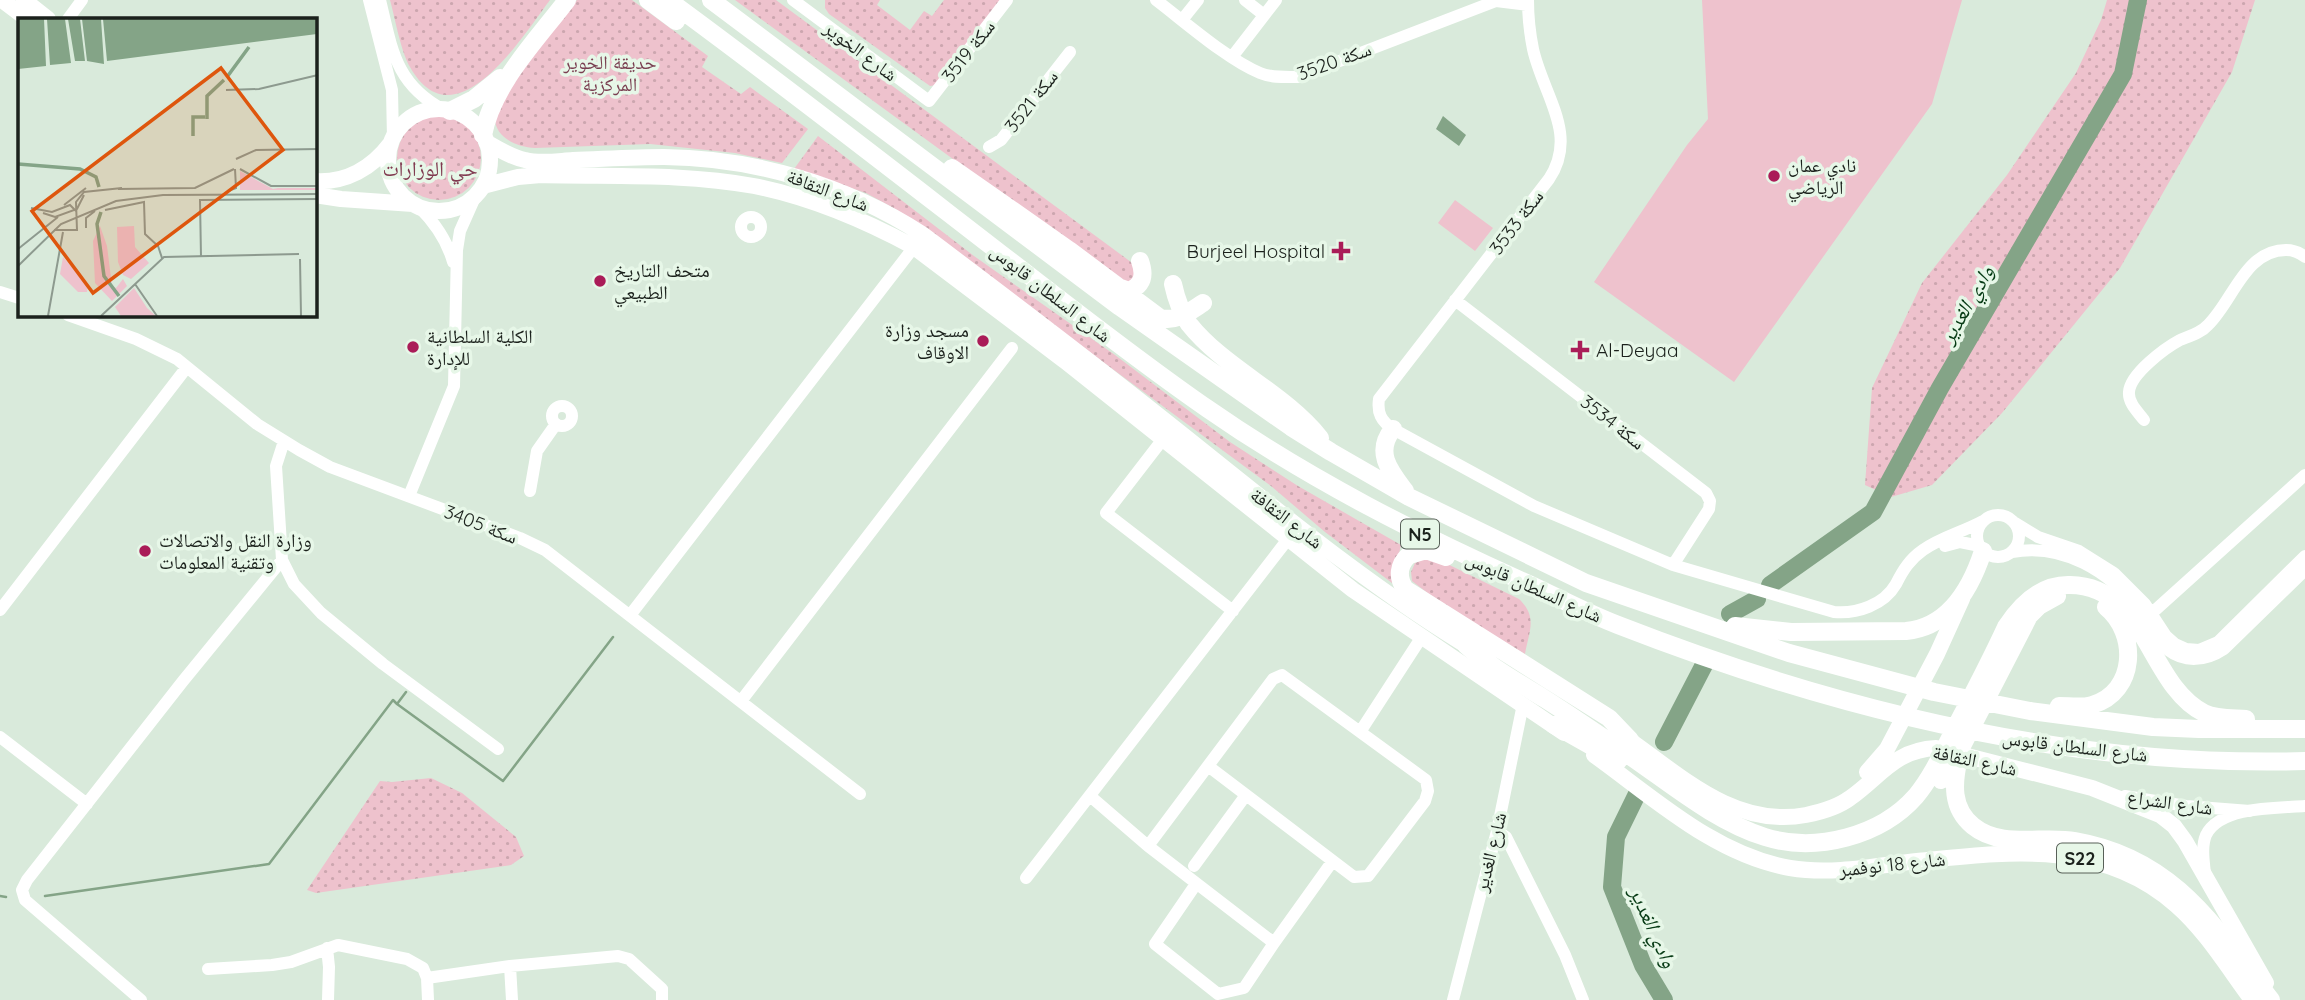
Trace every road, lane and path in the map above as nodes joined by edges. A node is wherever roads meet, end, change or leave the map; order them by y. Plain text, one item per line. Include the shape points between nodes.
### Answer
1 (82, 0) edge
2 (369, 0) edge
3 (380, 0) edge
4 (559, 0) edge
5 (567, 0) edge
6 (648, 0) edge
7 (668, 0) edge
8 (710, 0) edge
9 (793, 0) edge
10 (1007, 0) edge
11 (1156, 0) edge
12 (1198, 0) edge
13 (1245, 0) edge
14 (1276, 0) edge
15 (1528, 2) edge
16 (17, 6) edge
17 (1264, 15) junction
18 (46, 18) edge
19 (69, 18) edge
20 (1182, 20) junction
21 (1070, 52) dead end
22 (1232, 57) junction
23 (764, 70) junction
24 (829, 88) junction
25 (929, 102) joint
26 (447, 110) junction
27 (484, 139) junction
28 (391, 141) junction
29 (989, 147) dead end
30 (317, 181) edge
31 (479, 190) junction
32 (317, 195) edge
33 (416, 206) junction
34 (876, 207) junction
35 (914, 247) junction
36 (2305, 257) edge
37 (1140, 261) dead end
38 (455, 269) junction
39 (1173, 284) dead end
40 (1115, 286) junction
41 (0, 292) edge
42 (18, 298) edge
43 (1011, 300) junction
44 (1455, 300) junction
45 (1203, 303) dead end
46 (1184, 315) junction
47 (74, 317) edge
48 (1012, 348) dead end
49 (187, 367) junction
50 (2144, 420) dead end
51 (556, 424) dead end
52 (1393, 429) junction
53 (1163, 439) junction
54 (284, 441) junction
55 (1331, 452) junction
56 (2305, 475) edge
57 (530, 491) dead end
58 (409, 496) junction
59 (1409, 497) junction
60 (1983, 522) junction
61 (2015, 523) junction
62 (1288, 539) junction
63 (1982, 549) junction
64 (2012, 552) junction
65 (2305, 556) edge
66 (282, 560) junction
67 (1479, 563) junction
68 (1673, 565) junction
69 (2305, 570) edge
70 (1897, 581) junction
71 (1966, 591) junction
72 (0, 610) edge
73 (1233, 611) junction
74 (2152, 613) junction
75 (631, 614) junction
76 (1700, 624) junction
77 (1421, 638) junction
78 (1466, 645) junction
79 (1990, 677) junction
80 (1934, 692) junction
81 (741, 701) junction
82 (1523, 704) junction
83 (1580, 721) junction
84 (2305, 721) edge
85 (1554, 725) junction
86 (2305, 729) edge
87 (1360, 732) junction
88 (0, 737) edge
89 (1630, 740) junction
90 (498, 749) dead end
91 (2305, 761) edge
92 (1208, 766) junction
93 (1677, 774) junction
94 (1943, 775) junction
95 (2092, 788) junction
96 (860, 794) dead end
97 (1246, 795) junction
98 (1090, 796) junction
99 (87, 804) junction
100 (2305, 806) edge
101 (2250, 811) junction
102 (1497, 831) junction
103 (1148, 846) junction
104 (1332, 862) junction
105 (1194, 866) dead end
106 (2205, 877) junction
107 (1026, 878) dead end
108 (1196, 884) junction
109 (1274, 943) junction
110 (327, 948) junction
111 (510, 966) junction
112 (208, 969) dead end
113 (427, 978) junction
114 (141, 1000) edge
115 (328, 1000) edge
116 (428, 1000) edge
117 (512, 1000) edge
118 (662, 1000) edge
119 (1452, 1000) edge
120 (1583, 1000) edge
121 (2252, 1000) edge
122 (2274, 1000) edge

1 - 19 street
2 - 28 street via 392,90
3 - 26 street via 398,68 426,101
4 - 26 highway via 495,83 474,99
5 - 27 highway via 492,104
6 - 23 highway via 727,57
7 - 23 highway, شارع السلطان قابوس / N5
8 - 24 highway, شارع السلطان قابوس / N5
9 - 25 street, شارع الخوير
10 - 25 street, سكة 3519
11 - 20 street, سكة 3520
12 - 20 street
13 - 17 street
14 - 17 street
15 - 22 street, سكة 3520 via 1496,1 1298,76 1261,74
15 - 44 street, سكة 3533 via 1533,50 1560,129 1560,159
16 - 18 main road
17 - 22 street
20 - 22 street, سكة 3520
21 - 29 street, سكة 3521 via 1001,140
23 - 67 highway, شارع السلطان قابوس / N5 via 1209,410 1402,526
24 - 40 highway via 974,182
24 - 55 highway, شارع السلطان قابوس / N5 via 1130,314
26 - 27 main road via 469,120
26 - 28 main road via 411,117
27 - 31 main road via 489,164
27 - 34 main road, شارع الثقافة via 526,161 678,157 781,172
28 - 30 main road via 362,171 342,179
28 - 33 main road via 391,178
31 - 33 main road via 467,202 446,211
31 - 35 main road, شارع الثقافة via 541,175 729,182 773,190 831,209
31 - 38 street via 460,231
32 - 33 main road
33 - 38 street via 430,217 446,242
34 - 35 main road via 910,233
34 - 43 main road, شارع الثقافة via 922,234
35 - 43 main road via 925,243
35 - 53 main road, شارع الثقافة
35 - 75 street
36 - 50 street via 2291,250 2263,256 2206,328 2148,363 2129,393
37 - 40 highway via 1142,281 1136,288 1129,291
38 - 58 street via 454,386
39 - 46 highway
40 - 46 highway via 1160,318
41 - 42 street
43 - 78 main road, شارع الثقافة via 1325,548
44 - 52 street, سكة 3533 via 1379,399 1379,416
44 - 68 street, سكة 3534 via 1706,493 1709,509
45 - 46 highway
46 - 55 highway via 1210,345 1294,411
47 - 49 street, سكة 3405 via 136,338
48 - 81 street
49 - 54 street, سكة 3405
49 - 72 street
51 - 57 street via 537,451
52 - 59 highway via 1384,456
52 - 68 street via 1534,506
53 - 62 main road, شارع الثقافة
53 - 73 street via 1106,513
54 - 58 street, سكة 3405 via 330,467
54 - 66 street via 276,466
55 - 59 highway, شارع السلطان قابوس / N5
56 - 74 street
58 - 75 street, سكة 3405 via 545,550
59 - 76 highway, شارع السلطان قابوس / N5 via 1586,583
60 - 61 street via 2002,515
60 - 63 street via 1978,531
60 - 70 street via 1923,550
61 - 64 street via 2020,538
61 - 74 street via 2103,565
62 - 73 street
62 - 77 main road, شارع الثقافة
63 - 64 street via 1997,557
63 - 70 street via 1960,542 1940,548
63 - 71 highway
64 - 69 street via 2049,551 2087,565 2128,598 2164,647 2192,659 2224,649
65 - 74 street via 2206,649 2175,644
66 - 90 street via 294,584 321,613
66 - 99 street
67 - 89 highway via 1420,550 1405,559 1400,580 1408,593 1608,718
67 - 91 highway, شارع السلطان قابوس / N5 via 1612,623 1698,655 1938,725 2152,756
68 - 70 street via 1834,612 1868,607
71 - 76 highway via 1943,617 1913,631 1791,632
71 - 93 main road via 1887,749 1848,787 1826,798 1766,806 1730,799
73 - 98 street
75 - 81 street, سكة 3405
76 - 80 highway, شارع السلطان قابوس / N5
77 - 82 main road, شارع الثقافة
77 - 87 street
78 - 83 highway
78 - 89 main road, شارع الثقافة via 1565,698
79 - 80 highway via 2029,616 2066,593 2098,600 2126,635 2129,648 2124,674 2117,688 2093,705 2058,706
79 - 84 highway via 2006,627 2028,600 2061,584 2079,585 2102,593 2137,624 2174,686 2205,713 2223,718
79 - 94 highway
79 - 94 highway via 1962,746
80 - 86 highway, شارع السلطان قابوس / N5 via 2030,711 2153,727
81 - 96 street, سكة 3405
82 - 83 highway via 1535,698
82 - 85 main road, شارع 18 نوفمبر / S22
82 - 102 street, شارع الغدير
83 - 94 highway via 1706,808 1767,838 1830,841 1868,830
85 - 94 highway via 1727,834 1788,852 1843,850 1881,837 1914,815
85 - 121 main road, شارع 18 نوفمبر / S22 via 1699,830 1731,849 1774,864 1835,870 2035,853 2079,857 2119,869 2176,905 2199,928
87 - 92 street via 1282,675 1273,680
87 - 104 street via 1426,780 1428,791 1368,876 1354,877
88 - 99 street
89 - 93 main road, شارع الثقافة
92 - 97 street
92 - 103 street
93 - 95 main road, شارع الثقافة via 1719,802 1745,813 1772,817 1799,816 1838,805 1897,758 1936,748
94 - 122 highway via 1957,807 1985,834 2000,839 2055,838 2103,847 2124,854 2170,882 2206,916
95 - 101 street, شارع الشراع via 2165,803
95 - 106 main road via 2167,820 2180,833
97 - 104 street
97 - 105 street
98 - 103 street
98 - 107 street
99 - 114 street via 22,891 25,900
100 - 101 street, شارع الشراع
101 - 106 street, شارع الشراع via 2214,825 2207,835
102 - 119 street, شارع الغدير
102 - 120 street via 1506,837
103 - 108 street
104 - 109 street
106 - 122 main road
108 - 109 street
108 - 109 street via 1155,944 1218,994 1244,988
110 - 112 street via 282,964
110 - 113 street via 338,945 407,960 423,968
110 - 115 street
111 - 113 street
111 - 117 street
111 - 118 street via 618,956 629,959 662,989
113 - 116 street

